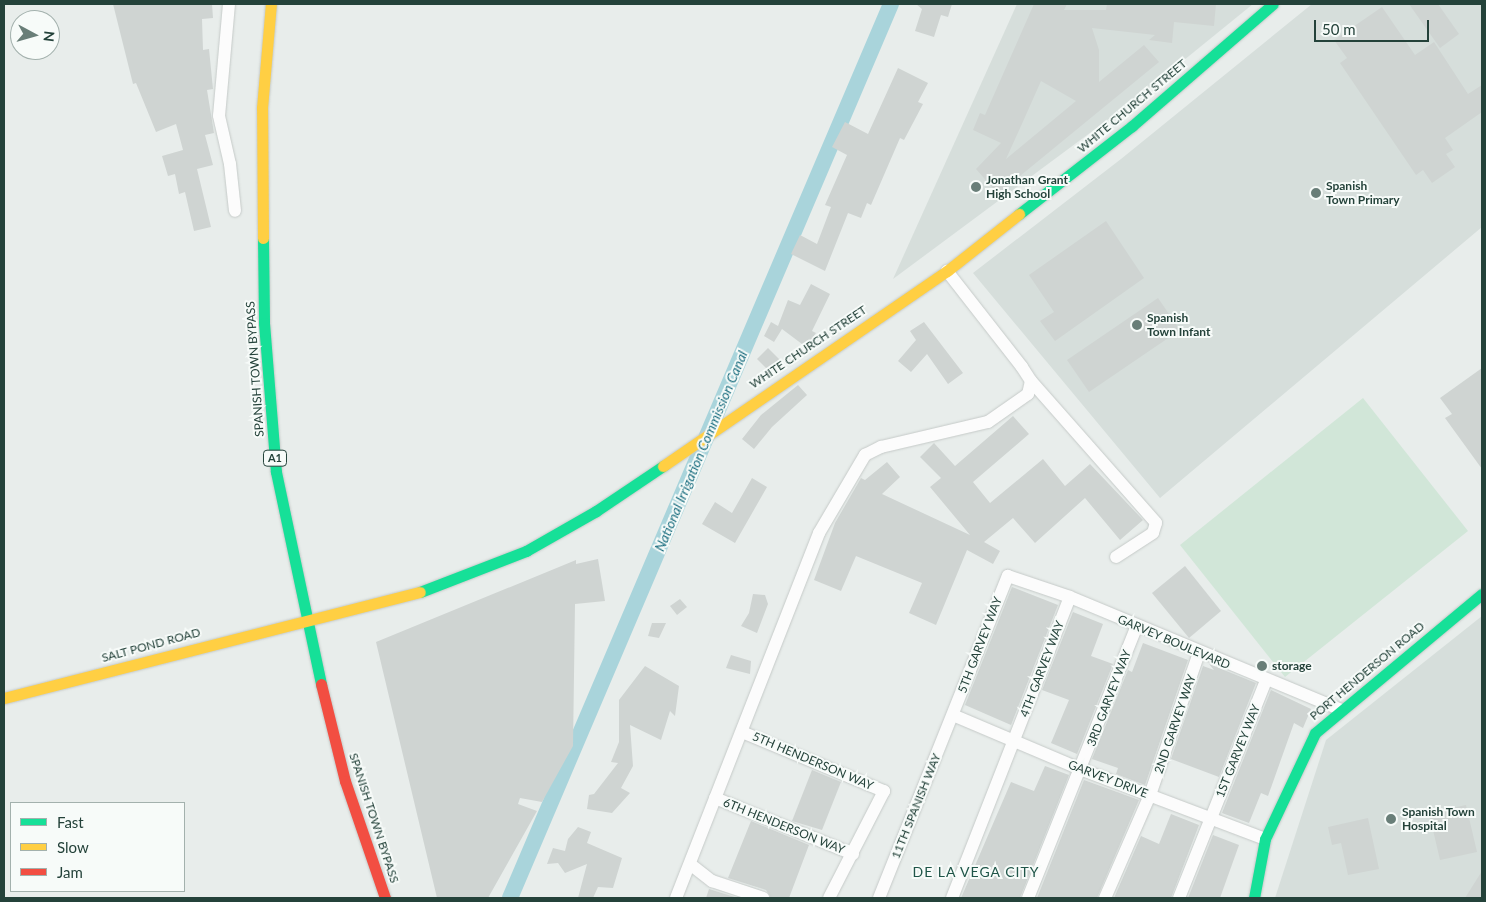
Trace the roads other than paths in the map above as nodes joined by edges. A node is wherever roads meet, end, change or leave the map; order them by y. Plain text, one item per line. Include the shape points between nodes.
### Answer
1 (229, 4) edge
2 (271, 4) edge
3 (1273, 4) edge
4 (235, 211) dead end
5 (947, 270) junction
6 (1031, 381) junction
7 (1116, 556) dead end
8 (1008, 576) joint
9 (1482, 594) edge
10 (1070, 597) junction
11 (306, 620) junction
12 (1137, 626) junction
13 (1199, 653) junction
14 (1266, 681) junction
15 (4, 698) edge
16 (1341, 710) junction
17 (953, 715) junction
18 (742, 732) junction
19 (1014, 741) junction
20 (1080, 769) junction
21 (1150, 795) junction
22 (715, 798) junction
23 (1210, 820) junction
24 (1264, 839) junction
25 (853, 854) junction
26 (690, 864) junction
27 (1254, 897) edge
28 (385, 898) edge
29 (676, 898) edge
30 (763, 898) edge
31 (828, 898) edge
32 (879, 898) edge
33 (952, 898) edge
34 (1028, 898) edge
35 (1105, 898) edge
36 (1179, 898) edge

1 - 4 street via 219,116 230,164
2 - 11 street, SPANISH TOWN BYPASS / A1 via 262,108 264,322 276,472
3 - 5 street, WHITE CHURCH STREET via 1132,126
5 - 6 street
5 - 11 street, WHITE CHURCH STREET via 596,511 526,551 418,593
6 - 7 street via 1156,523 1153,533
6 - 18 street via 1028,394 988,422 864,455 819,533
8 - 10 street, GARVEY BOULEVARD
8 - 17 street, 5TH GARVEY WAY
9 - 16 street, PORT HENDERSON ROAD
10 - 12 street, GARVEY BOULEVARD
10 - 19 street, 4TH GARVEY WAY
11 - 15 street, SALT POND ROAD
11 - 28 street, SPANISH TOWN BYPASS / A1 via 345,781
12 - 13 street, GARVEY BOULEVARD
12 - 20 street, 3RD GARVEY WAY
13 - 14 street, GARVEY BOULEVARD
13 - 21 street, 2ND GARVEY WAY
14 - 16 street, GARVEY BOULEVARD
14 - 23 street, 1ST GARVEY WAY
16 - 24 street, PORT HENDERSON ROAD via 1314,733
17 - 19 street, GARVEY DRIVE
17 - 32 street, 11TH SPANISH WAY
18 - 22 street
18 - 25 street, 5TH HENDERSON WAY via 884,791
19 - 20 street, GARVEY DRIVE
19 - 33 street, 4TH GARVEY WAY
20 - 21 street, GARVEY DRIVE
20 - 34 street, 3RD GARVEY WAY
21 - 23 street, GARVEY DRIVE
21 - 35 street, 2ND GARVEY WAY
22 - 25 street, 6TH HENDERSON WAY
22 - 26 street
23 - 24 street, GARVEY DRIVE
23 - 36 street, 1ST GARVEY WAY
24 - 27 street, PORT HENDERSON ROAD
25 - 31 street
26 - 29 street
26 - 30 street via 712,881

